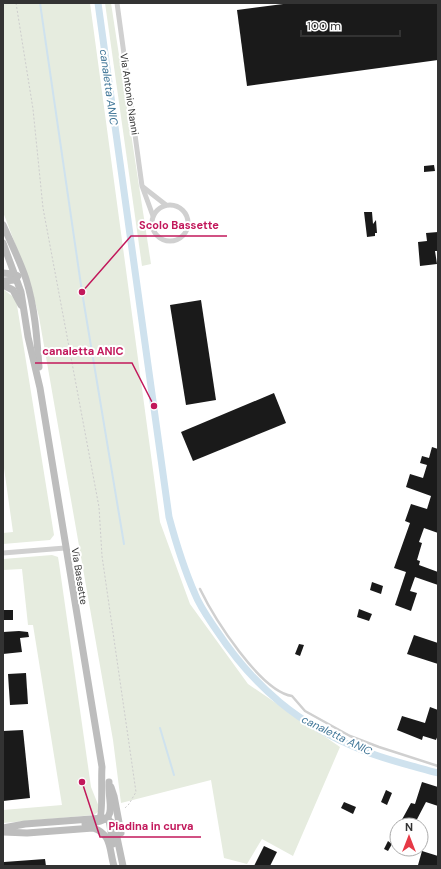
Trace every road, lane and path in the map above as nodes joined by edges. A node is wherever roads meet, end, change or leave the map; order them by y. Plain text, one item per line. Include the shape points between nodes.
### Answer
1 (16, 3) edge
2 (118, 3) edge
3 (142, 186) junction
4 (166, 205) junction
5 (153, 216) junction
6 (3, 225) edge
7 (3, 235) edge
8 (3, 247) edge
9 (3, 273) edge
10 (16, 277) junction
11 (3, 281) edge
12 (3, 284) edge
13 (24, 314) junction
14 (38, 351) junction
15 (40, 388) junction
16 (65, 548) junction
17 (3, 553) edge
18 (200, 589) dead end
19 (438, 766) edge
20 (102, 767) junction
21 (109, 782) junction
22 (117, 814) junction
23 (104, 819) junction
24 (3, 828) edge
25 (3, 832) edge
26 (12, 833) junction
27 (114, 866) edge
28 (119, 866) edge
29 (123, 866) edge
30 (127, 866) edge

1 - 22 path via 33,109 43,208 99,507 102,556 136,792 129,804
2 - 3 street, Via Antonio Nanni
3 - 4 street, Via Antonio Nanni
3 - 5 street, Via Antonio Nanni
4 - 5 street
4 - 5 street, Via Antonio Nanni via 178,206 186,214 188,226 182,237 170,242 158,238 152,228
6 - 14 main road, Via Bassette via 26,280 36,327
7 - 10 main road, Via Bassette via 19,271
8 - 10 main road, Via Bassette
9 - 10 main road
10 - 11 main road
10 - 13 main road, Via Bassette
10 - 14 main road, Via Bassette via 22,282
12 - 13 main road via 13,290
13 - 15 main road, Via Bassette
14 - 15 main road, Via Bassette
15 - 16 main road, Via Bassette
16 - 17 street
16 - 20 main road, Via Bassette
18 - 19 lane via 210,609 240,653 276,690 292,696 305,711 350,736
20 - 21 main road, Via Bassette
20 - 23 main road, Via Bassette via 100,784 104,789
21 - 22 main road, Via Bassette
21 - 23 main road, Via Bassette via 111,810
22 - 30 main road, Via Bassette
23 - 24 main road via 25,824
23 - 26 main road
23 - 28 main road, Via Bassette
23 - 29 main road, Via Bassette via 113,823
25 - 26 main road
26 - 27 main road via 93,828 102,831 108,838

